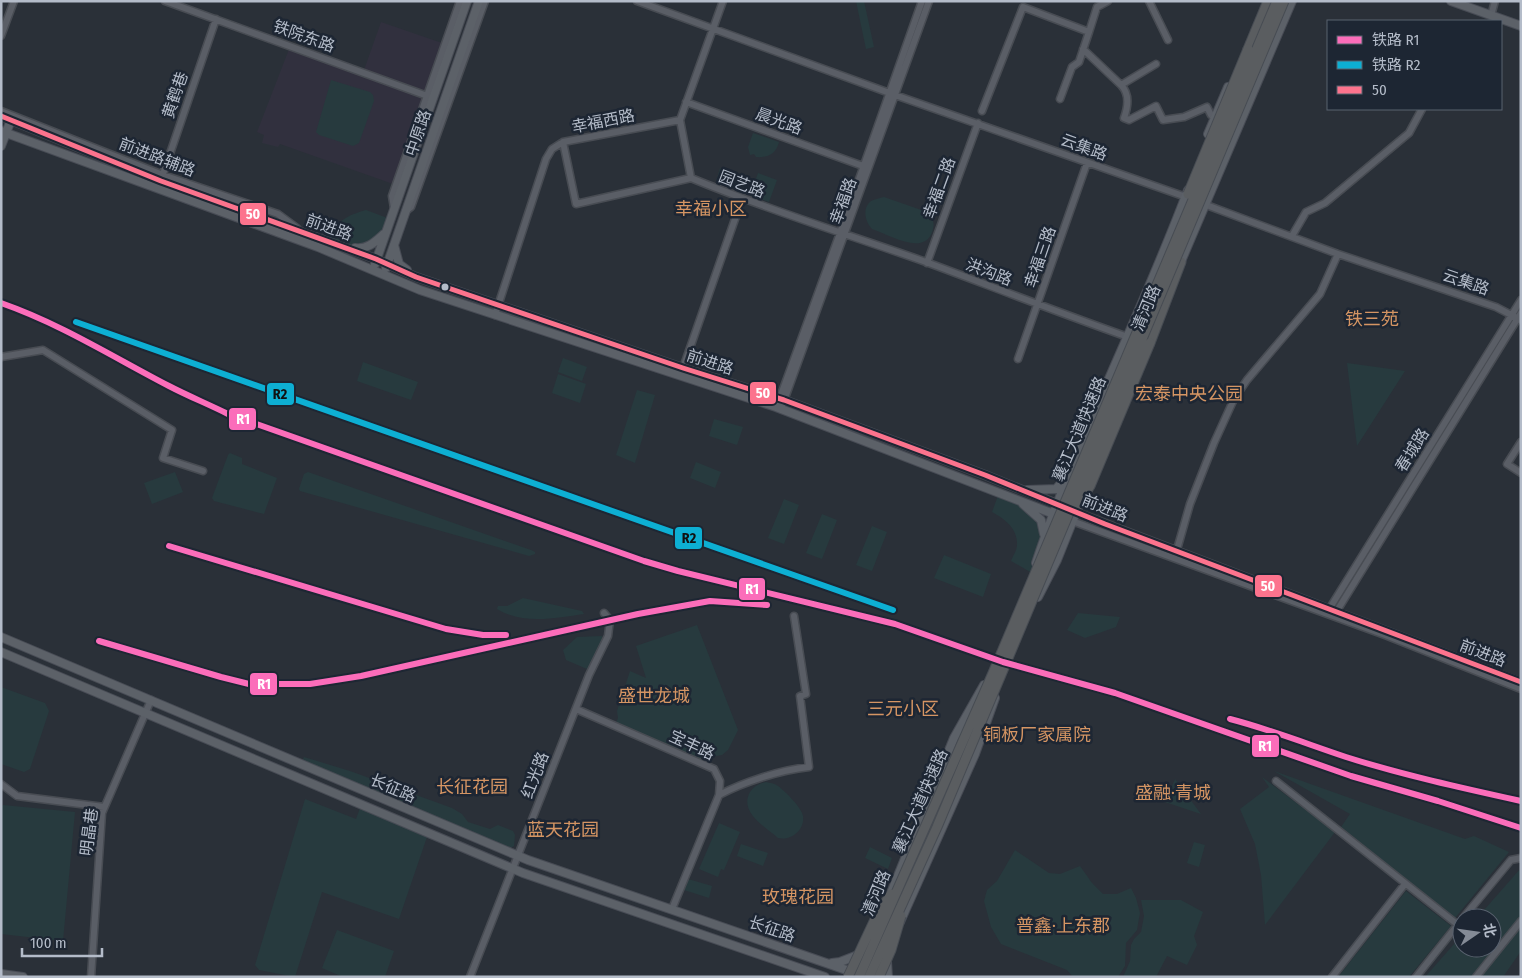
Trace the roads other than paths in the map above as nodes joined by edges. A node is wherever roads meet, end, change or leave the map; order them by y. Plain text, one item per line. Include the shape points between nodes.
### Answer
1 (14, 1) edge
2 (165, 1) edge
3 (460, 1) edge
4 (467, 1) edge
5 (479, 1) edge
6 (485, 1) edge
7 (637, 1) edge
8 (723, 1) edge
9 (922, 1) edge
10 (929, 1) edge
11 (1108, 1) edge
12 (1148, 1) edge
13 (1267, 1) edge
14 (1276, 1) edge
15 (1284, 1) edge
16 (1292, 1) edge
17 (1451, 1) edge
18 (1467, 1) edge
19 (1495, 1) edge
20 (1492, 12) junction
21 (216, 19) junction
22 (1521, 21) edge
23 (1521, 26) edge
24 (712, 28) junction
25 (1089, 32) junction
26 (1, 36) edge
27 (1168, 40) dead end
28 (1083, 49) junction
29 (1156, 64) dead end
30 (1121, 85) junction
31 (892, 94) junction
32 (430, 97) junction
33 (1060, 99) dead end
34 (686, 102) junction
35 (1421, 110) edge
36 (1, 111) edge
37 (982, 111) dead end
38 (1211, 115) dead end
39 (1, 116) edge
40 (11, 120) junction
41 (680, 120) junction
42 (978, 123) junction
43 (4, 132) edge
44 (563, 142) junction
45 (1, 146) edge
46 (1087, 163) junction
47 (863, 166) junction
48 (162, 178) junction
49 (690, 178) junction
50 (1185, 197) junction
51 (742, 199) junction
52 (1206, 205) junction
53 (405, 212) junction
54 (385, 233) junction
55 (842, 234) junction
56 (1292, 236) junction
57 (338, 244) junction
58 (394, 245) junction
59 (1338, 254) junction
60 (376, 259) junction
61 (1181, 262) junction
62 (926, 263) junction
63 (388, 264) junction
64 (373, 270) junction
65 (384, 274) junction
66 (416, 277) junction
67 (1158, 279) junction
68 (1521, 300) edge
69 (1038, 305) junction
70 (498, 306) junction
71 (495, 315) junction
72 (1518, 316) edge
73 (1128, 337) junction
74 (1, 357) edge
75 (1018, 359) dead end
76 (683, 368) junction
77 (782, 400) junction
78 (778, 408) junction
79 (1521, 442) edge
80 (204, 471) dead end
81 (1521, 474) edge
82 (1069, 475) junction
83 (1021, 489) junction
84 (1020, 501) junction
85 (1056, 503) junction
86 (1076, 512) junction
87 (1053, 513) junction
88 (1072, 521) junction
89 (1040, 550) junction
90 (1176, 554) junction
91 (1037, 590) junction
92 (1327, 611) junction
93 (604, 613) dead end
94 (1335, 614) junction
95 (794, 616) dead end
96 (1012, 621) dead end
97 (1026, 626) dead end
98 (1, 637) edge
99 (1, 652) edge
100 (1521, 682) edge
101 (984, 685) dead end
102 (1521, 689) edge
103 (998, 690) dead end
104 (151, 700) junction
105 (576, 709) junction
106 (145, 713) junction
107 (1276, 782) dead end
108 (1, 784) edge
109 (719, 795) junction
110 (104, 807) junction
111 (937, 827) junction
112 (518, 856) junction
113 (1521, 858) edge
114 (513, 869) junction
115 (1406, 884) junction
116 (1472, 908) edge
117 (672, 910) junction
118 (1452, 915) edge
119 (1521, 921) edge
120 (1452, 932) edge
121 (871, 940) junction
122 (888, 949) junction
123 (829, 963) junction
124 (1, 974) edge
125 (855, 976) edge
126 (23, 977) edge
127 (91, 977) edge
128 (470, 977) edge
129 (825, 977) edge
130 (868, 977) edge
131 (878, 977) edge
132 (888, 977) edge
133 (1332, 977) edge
134 (1416, 977) edge
135 (1476, 977) edge

1 - 26 street
2 - 21 street, 铁院东路
3 - 32 street
4 - 32 main road, 中原路
5 - 53 main road, 中原路
6 - 53 street via 411,207
7 - 24 street, 云集路
8 - 24 street
9 - 31 street, 幸福路
10 - 31 street, 幸福路
11 - 25 street via 1097,7
12 - 27 street
13 - 50 main road, 清河路 via 1255,22
13 - 67 highway, bridge via 1192,182
14 - 67 highway, 襄江大道快速路, bridge
15 - 91 highway, 襄江大道快速路, bridge
16 - 52 main road, 清河路
17 - 23 main road
18 - 20 main road
19 - 20 street
20 - 22 main road
21 - 32 street, 铁院东路
21 - 48 street, 黄鹤巷
24 - 31 street, 云集路
24 - 34 street
25 - 28 street
25 - 37 street via 1023,8
28 - 30 street
28 - 33 street
29 - 30 street
30 - 38 street via 1127,99 1124,118 1129,120 1156,106 1163,120 1184,118 1207,107
31 - 42 street, 云集路
31 - 47 street, 幸福路
31 - 55 street, 幸福路
32 - 54 main road, 中原路
34 - 41 street
34 - 47 street, 晨光路
35 - 56 street via 1409,133 1325,202 1306,212
36 - 48 street, 前进路辅路
39 - 40 main road, 前进路
40 - 43 main road
40 - 48 main road, 前进路
41 - 44 street, 幸福西路
41 - 49 street
42 - 46 street, 云集路
42 - 62 street, 幸福二路
43 - 45 main road
43 - 64 main road, 前进路 via 318,246
44 - 49 street via 576,204
44 - 70 street, 幸福西路 via 552,149 546,159
46 - 50 street, 云集路
46 - 69 street, 幸福三路
47 - 55 street, 幸福路
48 - 57 main road, 前进路
49 - 51 street, 园艺路
50 - 52 street, 云集路
50 - 73 main road, 清河路
51 - 55 street, 园艺路
51 - 76 street
52 - 56 street, 云集路
52 - 61 main road, 清河路
53 - 58 main road, 中原路
54 - 57 main road via 361,249
54 - 60 main road, 中原路
55 - 62 street, 洪沟路
55 - 77 street, 幸福路
56 - 59 street, 云集路
57 - 60 main road, 前进路
58 - 63 main road, 中原路
58 - 66 main road via 399,264
59 - 72 street, 云集路
59 - 90 street via 1320,294 1234,399 1190,504
60 - 63 main road, 前进路
60 - 64 main road, 中原路
61 - 86 main road, 清河路
61 - 91 highway, bridge via 1090,486 1078,503 1056,558
62 - 69 street, 洪沟路
63 - 65 main road, 中原路
63 - 66 main road, 前进路
64 - 65 main road, 前进路
65 - 71 main road, 前进路 via 420,290
66 - 70 main road, 前进路
67 - 125 highway, 襄江大道快速路, bridge via 993,674
68 - 72 street, 春城路
69 - 73 street, 洪沟路
69 - 75 street, 幸福三路
70 - 71 street, 幸福西路
70 - 76 main road, 前进路
71 - 78 main road, 前进路
72 - 92 street, 春城路
72 - 94 street, 春城路
73 - 82 main road, 清河路
74 - 80 street via 44,350 172,430 163,458
76 - 77 main road, 前进路
77 - 78 street, 幸福路
77 - 83 main road, 前进路
78 - 84 main road, 前进路
79 - 81 street via 1507,464
82 - 83 main road via 1056,489
82 - 85 main road, 清河路
83 - 85 main road, 前进路
84 - 87 main road, 前进路
84 - 89 main road via 1041,520 1044,532
85 - 86 main road, 前进路
85 - 87 main road, 清河路
86 - 88 main road, 清河路
86 - 90 street, 前进路
87 - 88 main road, 前进路
87 - 89 main road, 清河路
88 - 90 street, 前进路
88 - 97 main road, 清河路
89 - 96 main road, 清河路
90 - 92 street, 前进路
91 - 111 highway, 襄江大道快速路, bridge
92 - 94 street, 前进路
93 - 105 street, 红光路 via 610,620 608,636
94 - 100 street, 前进路
94 - 102 street, 前进路
95 - 109 street via 806,694 800,696 809,767 792,768
98 - 104 main road, 长征路
99 - 106 main road, 长征路
101 - 121 main road, 清河路 via 954,738
103 - 122 main road, 清河路 via 975,754
104 - 106 street, 明晶巷
104 - 112 main road, 长征路
105 - 109 street, 宝丰路 via 714,769 720,780
105 - 112 street, 红光路
106 - 110 street, 明晶巷
106 - 114 main road, 长征路
107 - 115 street
108 - 110 street via 17,796
109 - 117 street
110 - 127 street, 明晶巷
111 - 130 highway, 襄江大道快速路, bridge
111 - 131 highway, bridge
112 - 114 street, 红光路
112 - 117 main road, 长征路
113 - 116 street via 1511,860
114 - 128 street, 红光路
114 - 129 main road, 长征路
115 - 118 street
115 - 133 street
117 - 123 main road, 长征路
119 - 135 street
120 - 134 street
121 - 123 main road via 858,955
121 - 125 main road, 清河路
122 - 131 main road, 清河路
122 - 132 main road
123 - 125 main road, 长征路
124 - 126 main road
125 - 130 main road, 长征路

